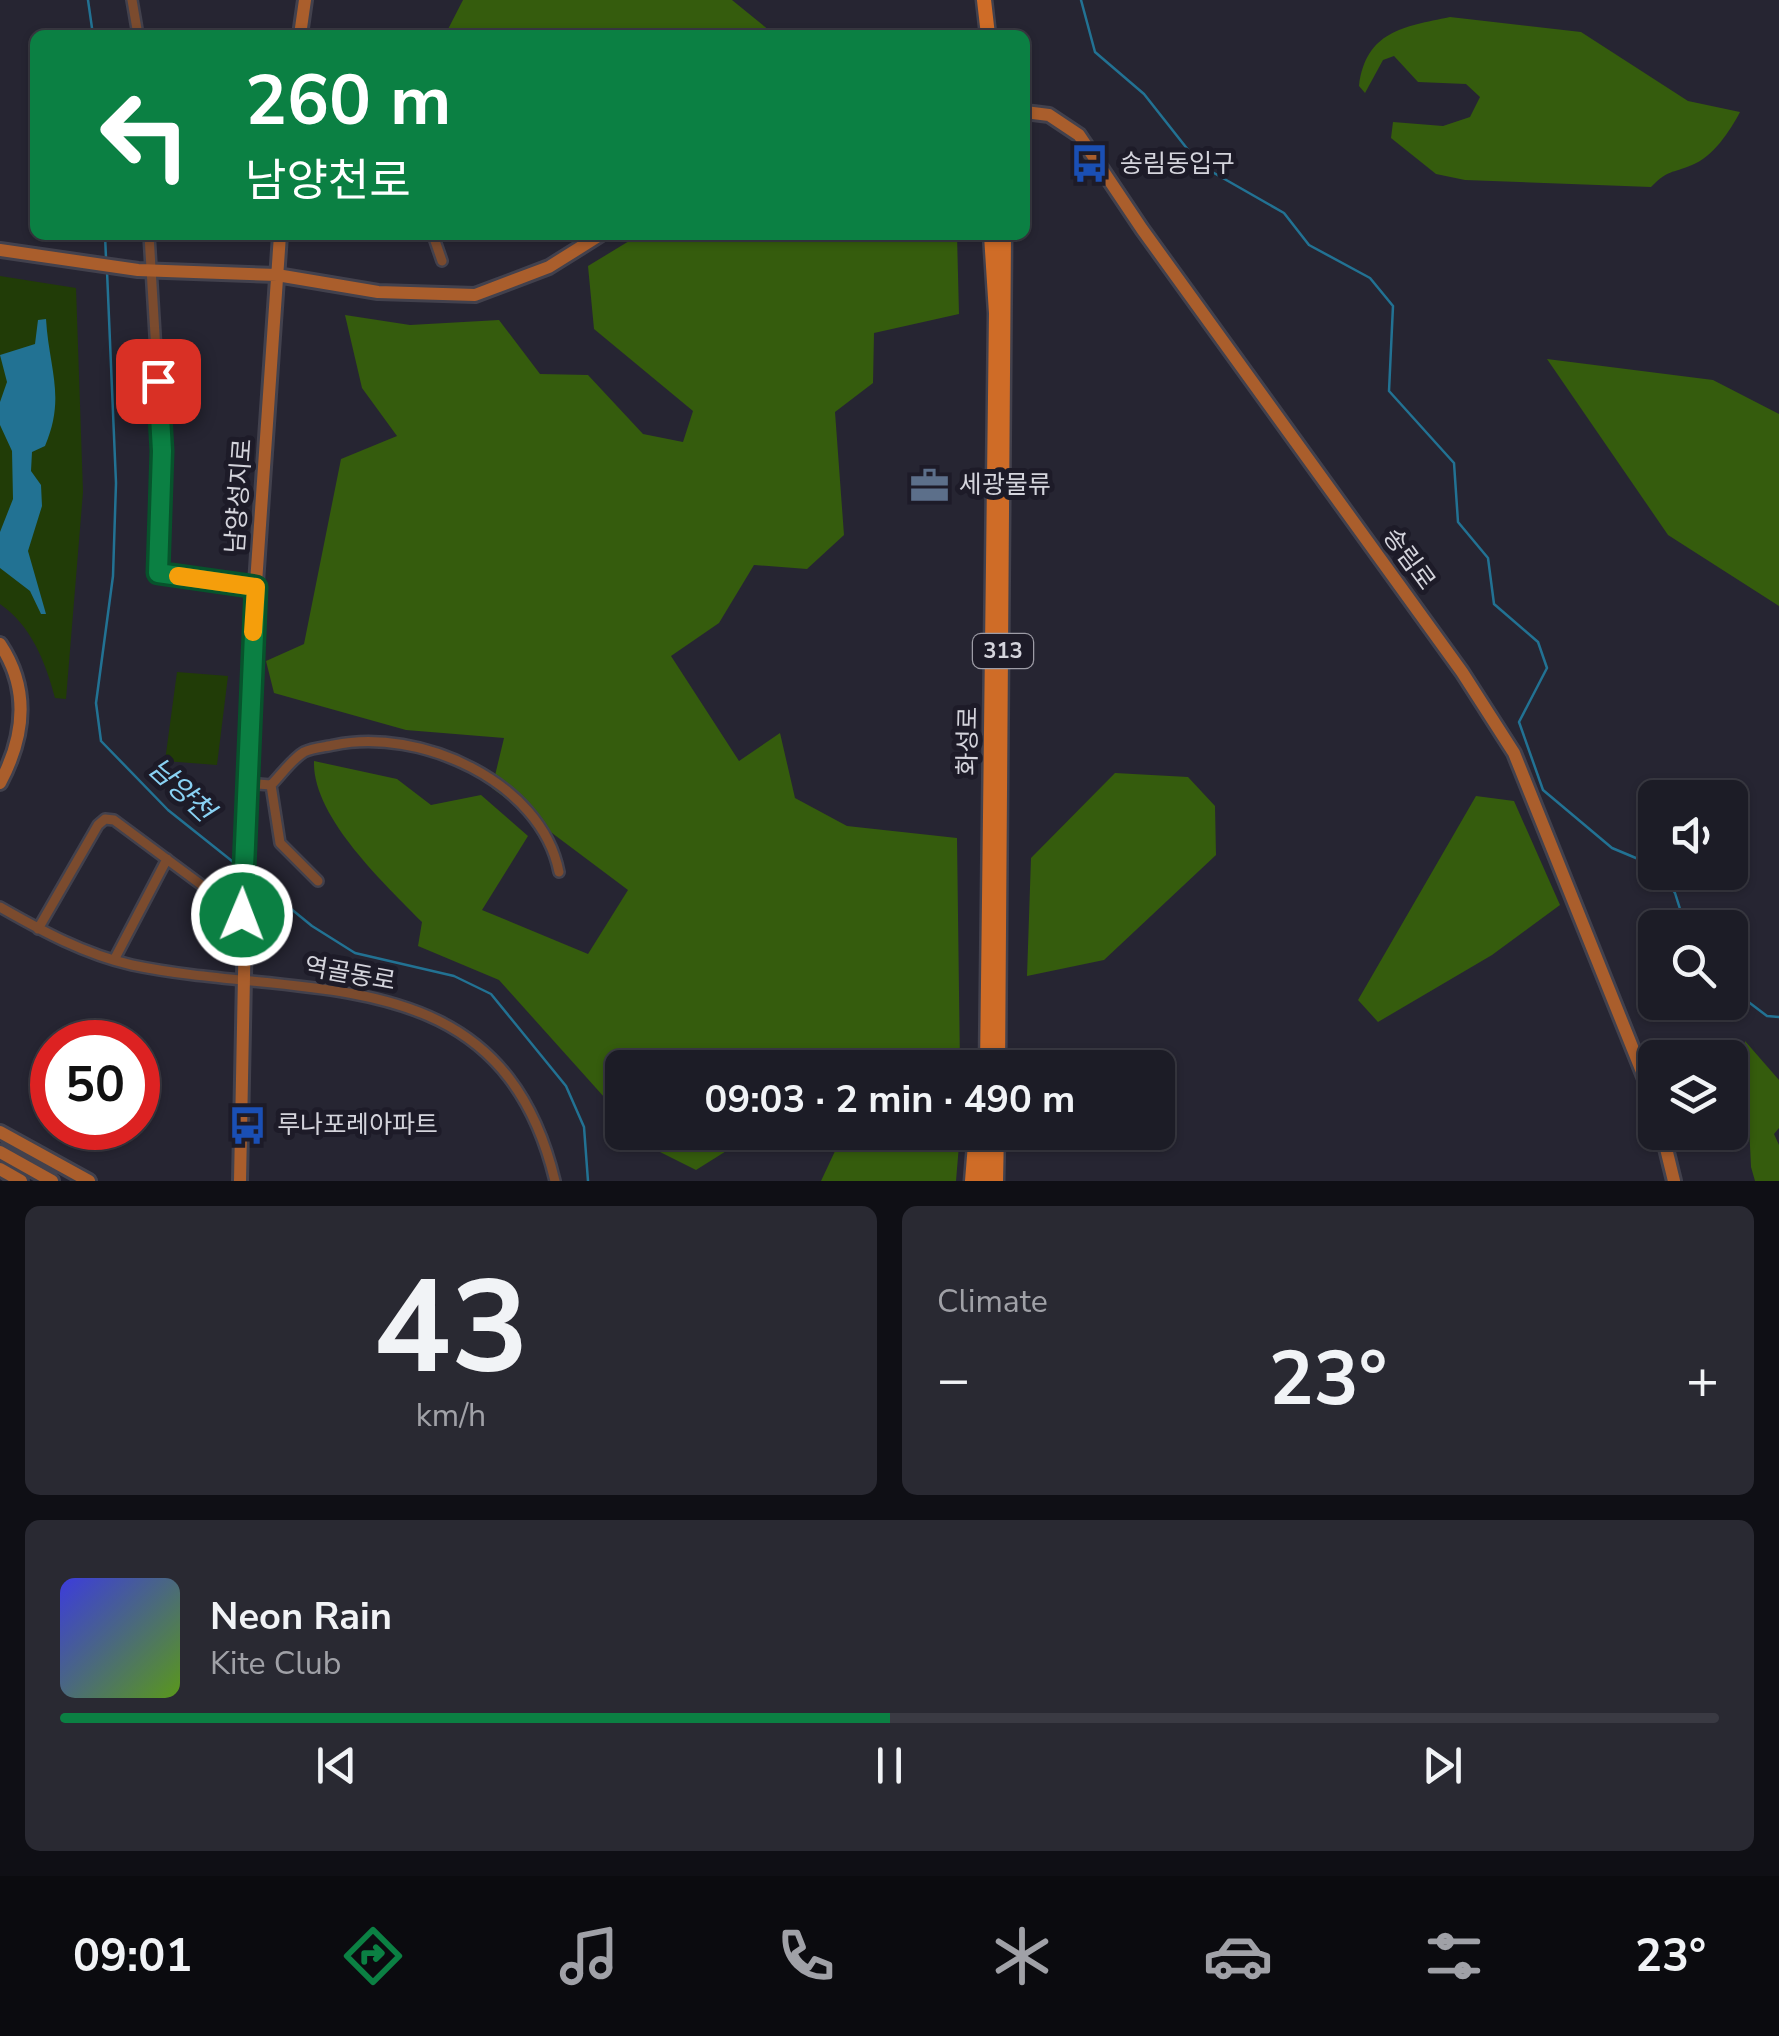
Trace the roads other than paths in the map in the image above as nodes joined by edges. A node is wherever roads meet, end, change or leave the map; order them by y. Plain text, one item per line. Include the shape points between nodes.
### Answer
1 (132, 0) edge
2 (304, 0) edge
3 (984, 0) edge
4 (137, 30) edge
5 (301, 30) edge
6 (987, 30) edge
7 (1030, 113) edge
8 (148, 240) edge
9 (280, 240) edge
10 (435, 240) edge
11 (592, 240) edge
12 (991, 240) edge
13 (1004, 240) edge
14 (0, 250) edge
15 (442, 262) dead end
16 (144, 270) junction
17 (276, 275) junction
18 (256, 587) junction
19 (0, 644) edge
20 (0, 783) edge
21 (246, 783) junction
22 (271, 785) junction
23 (167, 859) junction
24 (559, 872) dead end
25 (318, 881) dead end
26 (0, 907) edge
27 (242, 915) junction
28 (38, 929) junction
29 (114, 960) junction
30 (242, 978) junction
31 (984, 1050) edge
32 (998, 1050) edge
33 (1638, 1062) edge
34 (0, 1132) edge
35 (975, 1150) edge
36 (986, 1150) edge
37 (996, 1150) edge
38 (1666, 1150) edge
39 (0, 1152) edge
40 (0, 1169) edge
41 (238, 1176) edge
42 (21, 1181) edge
43 (52, 1181) edge
44 (89, 1181) edge
45 (555, 1181) edge
46 (972, 1181) edge
47 (986, 1181) edge
48 (996, 1181) edge
49 (1674, 1181) edge

1 - 4 street
2 - 5 main road
3 - 6 main road
7 - 33 main road, 송림로 via 1080,135 1483,705 1514,754
8 - 16 street
9 - 17 main road, 남양성지로
10 - 15 street
11 - 17 main road via 549,268 474,295 378,292
12 - 31 main road, 화성로 / 313 via 996,312
13 - 32 main road, 화성로 / 313
14 - 16 main road
16 - 17 main road
16 - 18 street via 162,451 158,573
17 - 18 main road, 남양성지로
18 - 21 main road, 남양성지로
19 - 20 main road via 23,699 20,736
21 - 22 street
21 - 27 main road, 남양성지로
22 - 24 street via 305,752 361,740 401,742 470,768 520,801 554,848
22 - 25 street via 280,843
23 - 27 street
23 - 28 street via 106,819
23 - 29 street
26 - 28 street, 역골동로
27 - 30 main road, 남양성지로
28 - 29 street, 역골동로
29 - 30 street, 역골동로
30 - 41 main road, 남양성지로
30 - 45 street, 역골동로 via 364,992 453,1030 518,1093
34 - 44 main road
35 - 46 main road
36 - 47 main road
37 - 48 main road
38 - 49 main road
39 - 43 main road
40 - 42 main road

